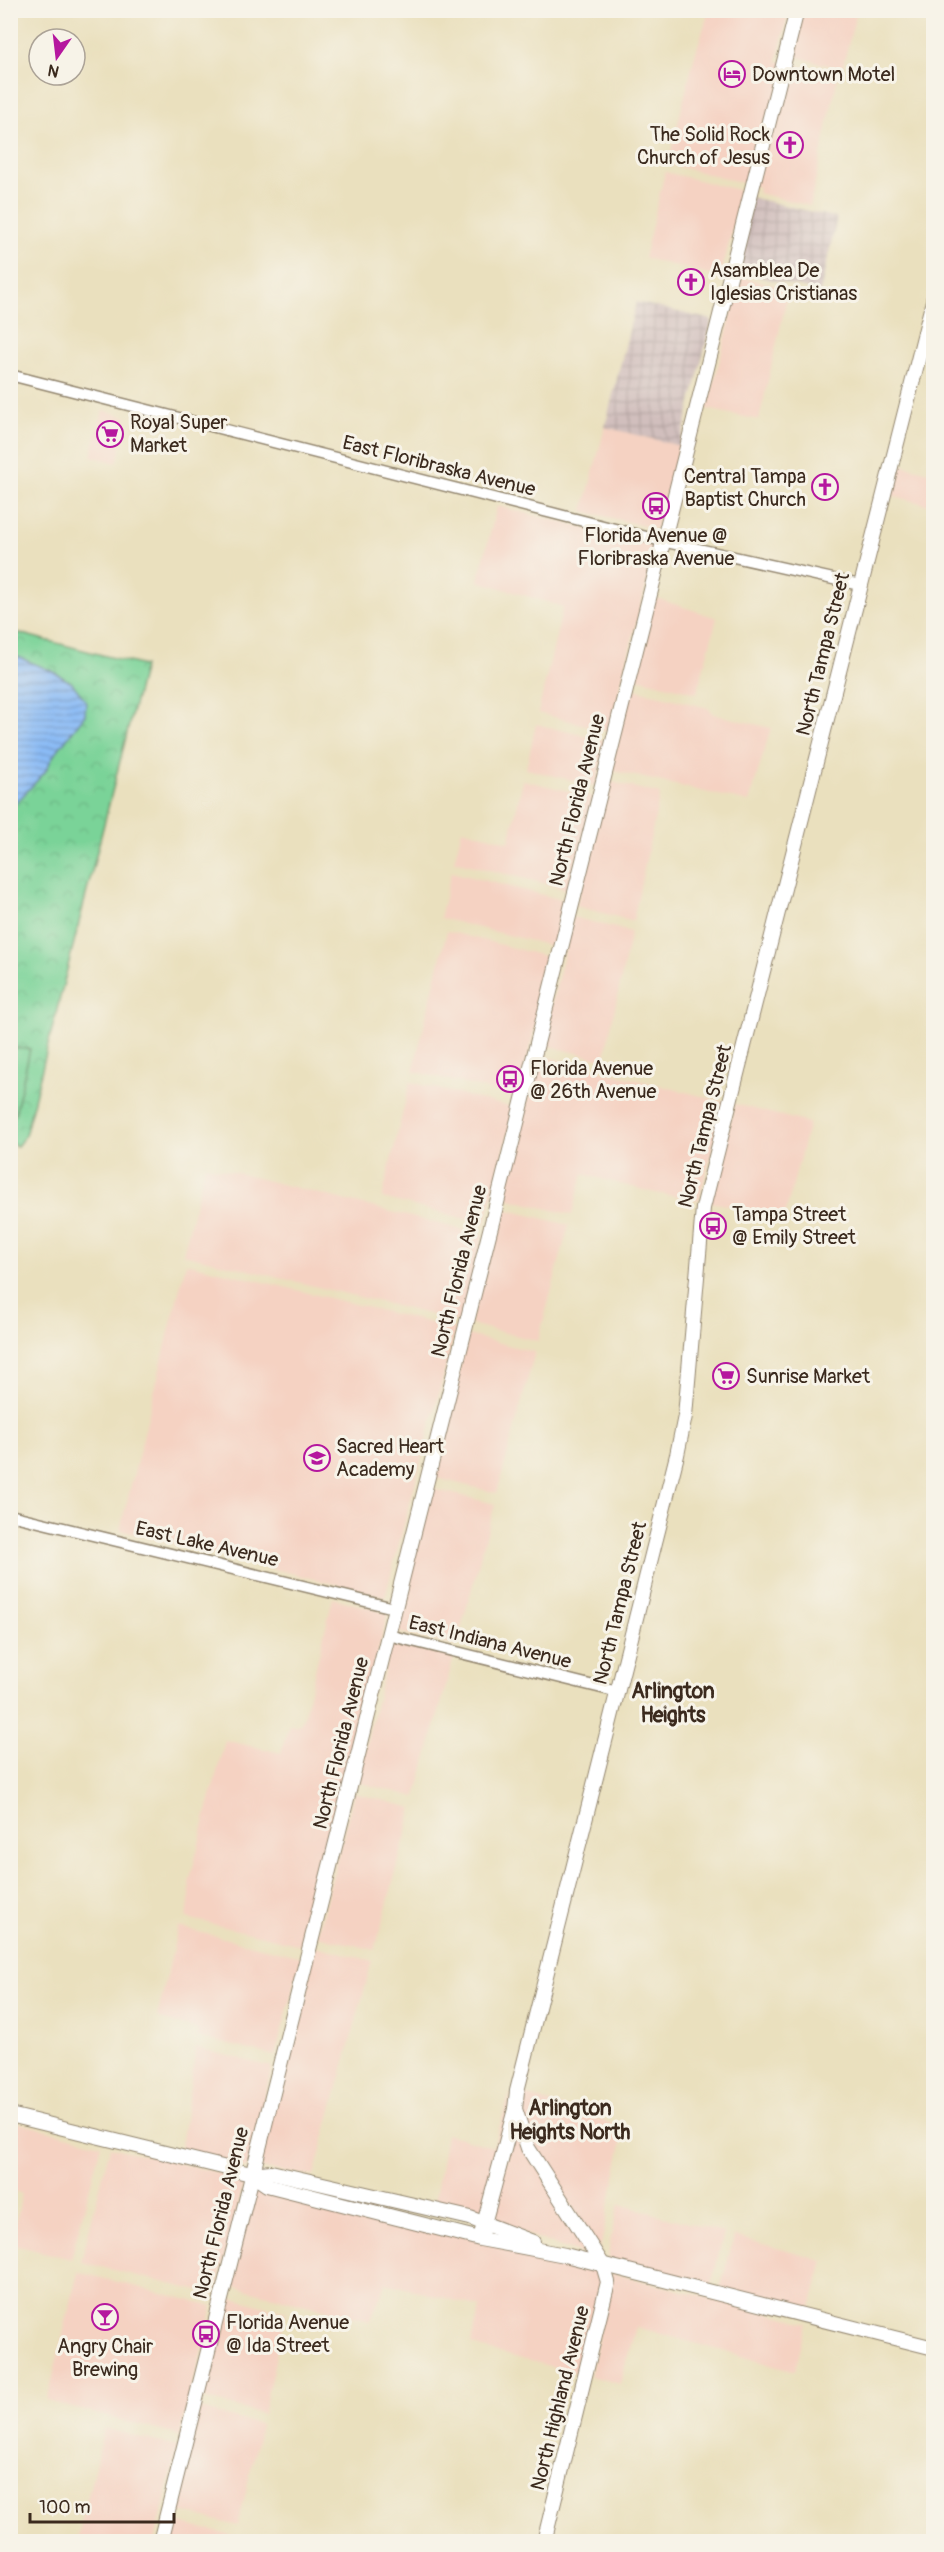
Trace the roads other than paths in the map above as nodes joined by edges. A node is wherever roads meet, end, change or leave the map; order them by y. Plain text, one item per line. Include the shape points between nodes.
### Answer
1 (797, 10) edge
2 (933, 297) edge
3 (10, 375) edge
4 (662, 541) junction
5 (860, 585) junction
6 (10, 1515) edge
7 (394, 1608) junction
8 (388, 1635) junction
9 (618, 1692) junction
10 (515, 2109) junction
11 (10, 2115) edge
12 (251, 2174) junction
13 (484, 2224) junction
14 (480, 2239) junction
15 (565, 2255) junction
16 (603, 2265) junction
17 (933, 2348) edge
18 (160, 2541) edge
19 (544, 2541) edge

1 - 4 main road, North Florida Avenue
2 - 5 main road, North Tampa Street
3 - 4 street, East Floribraska Avenue
4 - 5 street, East Floribraska Avenue
4 - 7 main road, North Florida Avenue
5 - 9 main road, North Tampa Street via 703,1208 685,1416
6 - 7 street, East Lake Avenue
7 - 8 main road, North Florida Avenue
8 - 9 street, East Indiana Avenue
8 - 12 main road, North Florida Avenue
9 - 10 main road, North Tampa Street
10 - 13 main road, North Tampa Street
10 - 16 main road, North Tampa Street via 532,2156
11 - 12 main road
12 - 13 main road via 271,2172
12 - 14 main road via 267,2185
12 - 18 main road, North Florida Avenue
13 - 14 main road, North Tampa Street
13 - 15 main road
14 - 15 main road
15 - 16 main road
16 - 17 main road
16 - 19 main road, North Highland Avenue via 608,2282 606,2292

